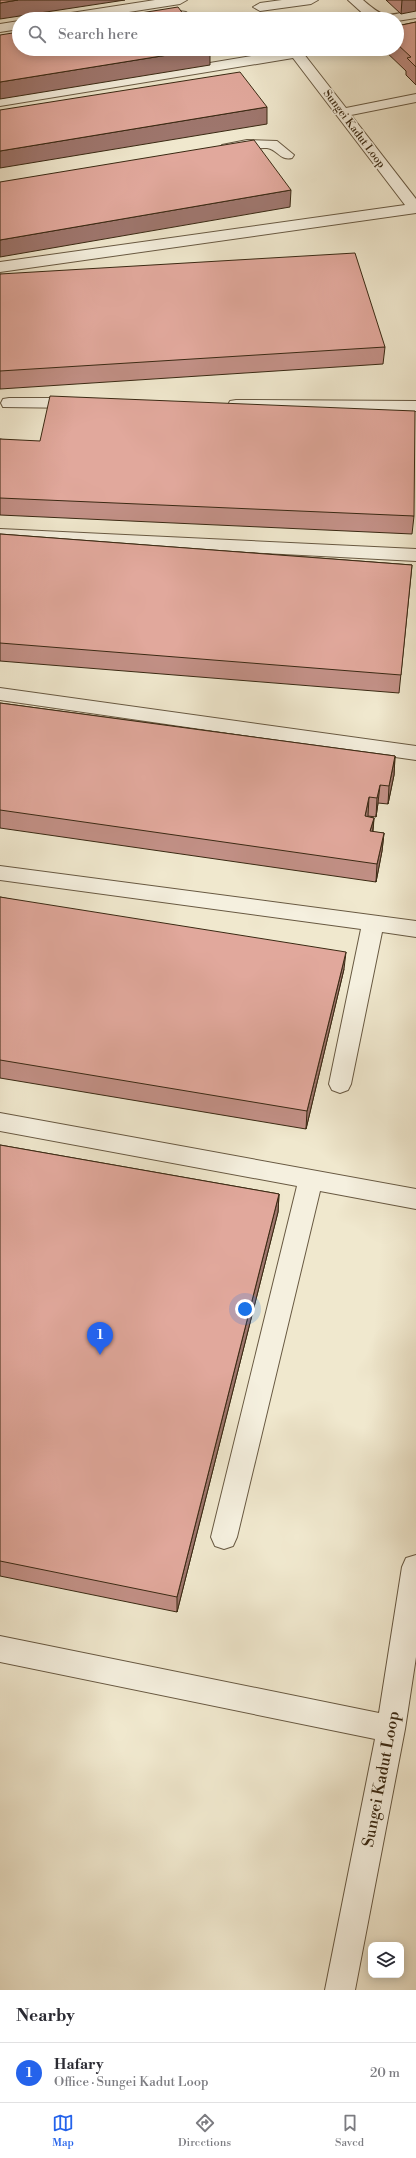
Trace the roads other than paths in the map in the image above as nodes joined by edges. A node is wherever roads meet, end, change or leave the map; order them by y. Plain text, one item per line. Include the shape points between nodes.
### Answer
1 (180, 0) edge
2 (311, 0) edge
3 (355, 0) edge
4 (258, 4) edge
5 (103, 12) edge
6 (368, 12) edge
7 (416, 14) edge
8 (404, 16) edge
9 (12, 26) edge
10 (0, 28) edge
11 (250, 56) edge
12 (298, 56) edge
13 (416, 98) edge
14 (0, 102) edge
15 (342, 113) junction
16 (216, 150) edge
17 (286, 155) dead end
18 (416, 184) edge
19 (398, 187) junction
20 (416, 209) edge
21 (0, 267) edge
22 (9, 402) dead end
23 (96, 403) edge
24 (216, 404) edge
25 (416, 406) edge
26 (0, 534) edge
27 (416, 556) edge
28 (0, 694) edge
29 (416, 753) edge
30 (0, 873) edge
31 (373, 923) junction
32 (416, 929) edge
33 (340, 1084) dead end
34 (0, 1122) edge
35 (310, 1181) junction
36 (416, 1200) edge
37 (224, 1536) dead end
38 (416, 1567) edge
39 (0, 1649) edge
40 (410, 1650) edge
41 (391, 1729) junction
42 (340, 1990) edge

1 - 5 street
2 - 4 street
3 - 6 street
7 - 8 street
9 - 10 street
11 - 14 street
12 - 15 street, Sungei Kadut Loop
13 - 15 street
15 - 19 street, Sungei Kadut Loop
16 - 17 street via 246,144 272,144
18 - 19 street
19 - 20 street, Sungei Kadut Loop
20 - 21 street
22 - 23 street
24 - 25 street
26 - 27 street
28 - 29 street
30 - 31 street
31 - 32 street
31 - 33 street
34 - 35 street
35 - 36 street
35 - 37 street
38 - 40 street, Sungei Kadut Loop
39 - 41 street
40 - 41 street, Sungei Kadut Loop
41 - 42 street, Sungei Kadut Loop

